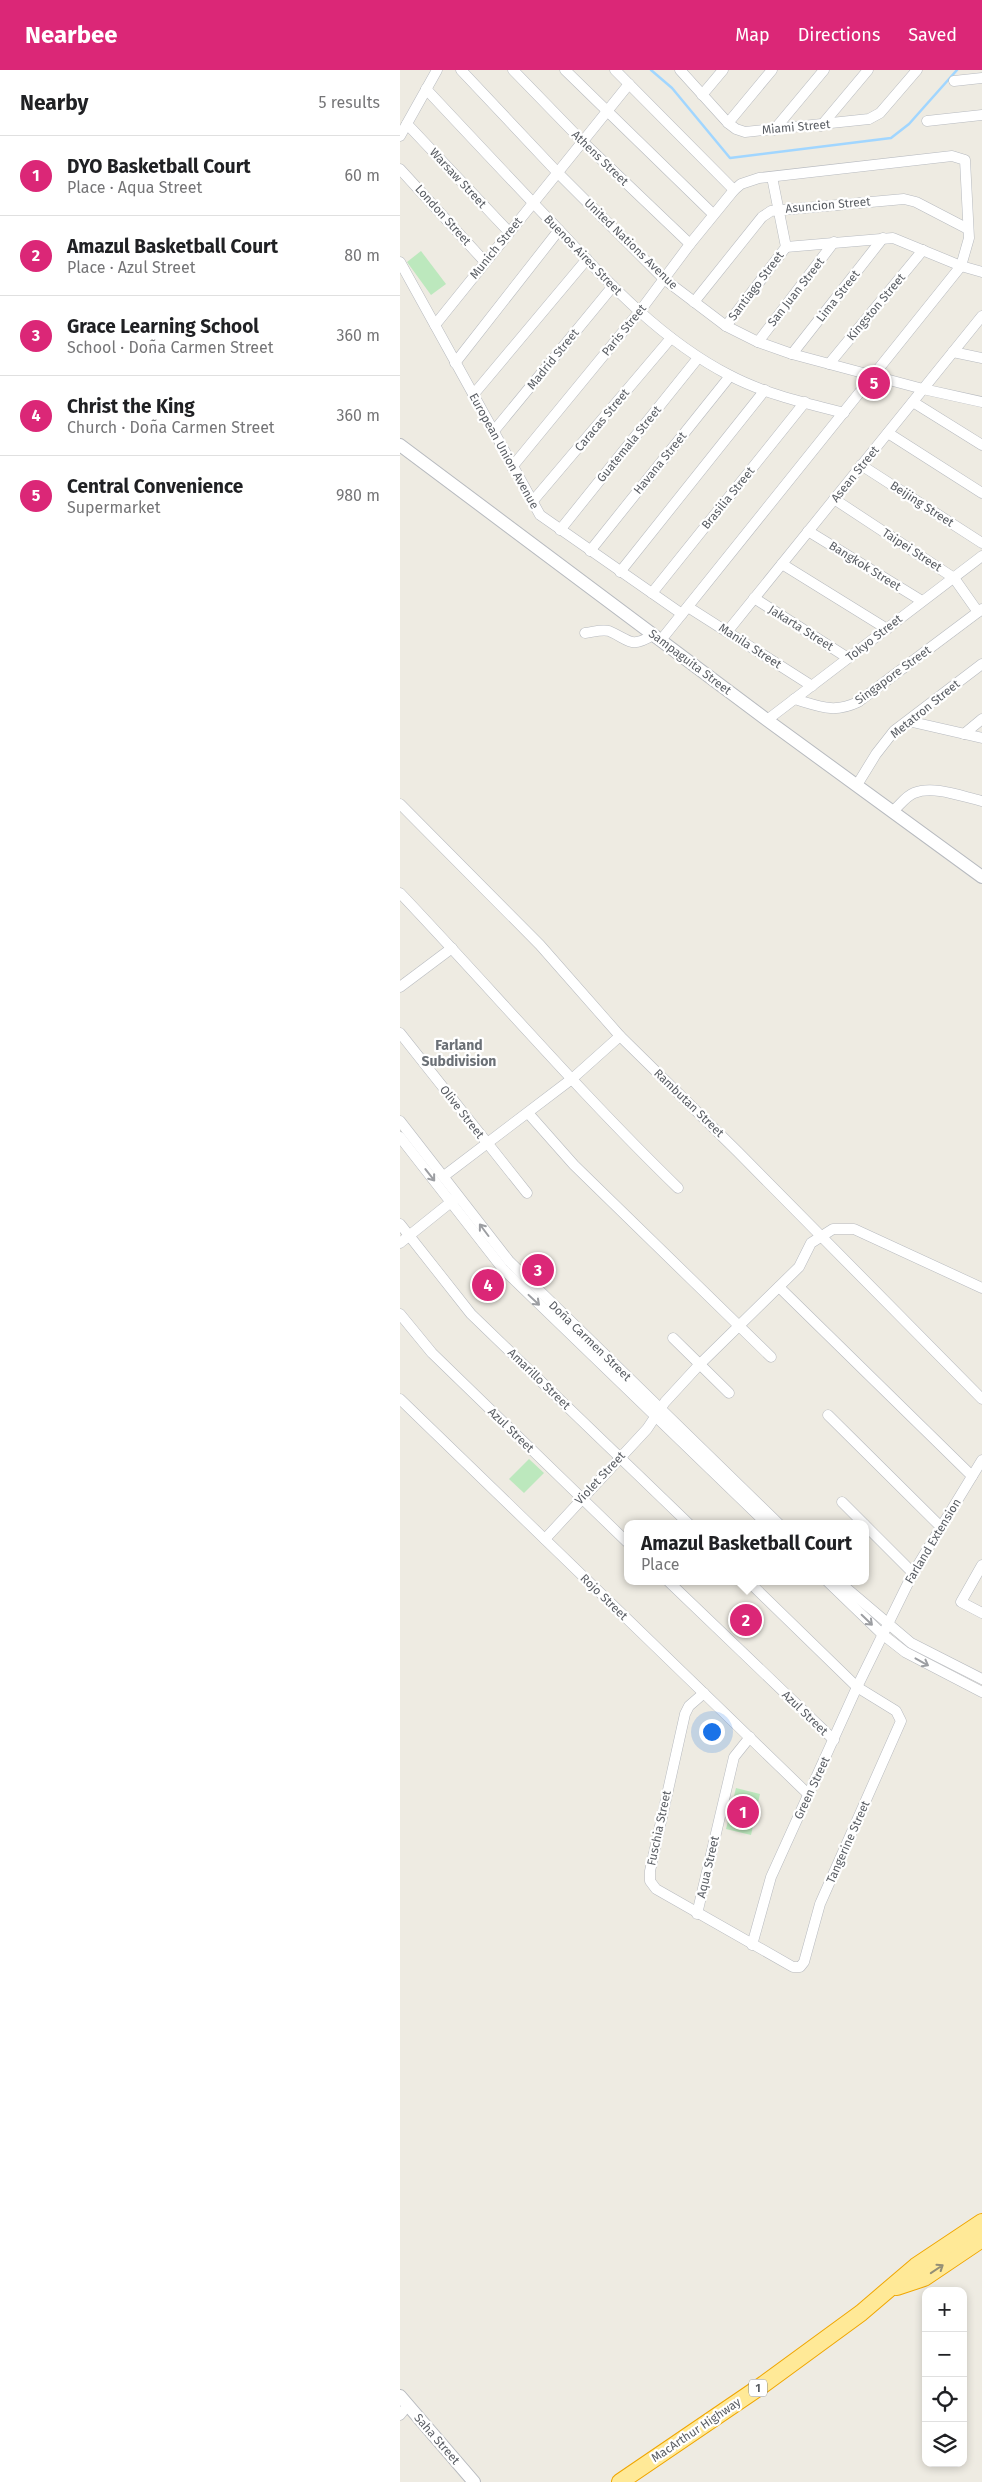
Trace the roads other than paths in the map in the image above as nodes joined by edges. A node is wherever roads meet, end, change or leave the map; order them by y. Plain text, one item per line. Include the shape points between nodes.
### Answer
1 (437, 70) edge
2 (461, 70) edge
3 (514, 70) edge
4 (565, 70) edge
5 (616, 70) edge
6 (680, 70) edge
7 (723, 70) edge
8 (772, 70) edge
9 (824, 70) edge
10 (868, 70) edge
11 (917, 70) edge
12 (982, 78) edge
13 (954, 81) dead end
14 (629, 84) junction
15 (426, 89) junction
16 (702, 95) junction
17 (606, 112) junction
18 (982, 115) edge
19 (927, 121) dead end
20 (728, 123) junction
21 (407, 124) junction
22 (821, 126) junction
23 (774, 130) junction
24 (400, 136) edge
25 (582, 141) junction
26 (400, 169) edge
27 (557, 172) junction
28 (772, 176) junction
29 (734, 190) junction
30 (532, 202) junction
31 (778, 209) junction
32 (714, 214) junction
33 (968, 229) junction
34 (559, 230) junction
35 (509, 232) junction
36 (883, 238) junction
37 (834, 242) junction
38 (690, 244) junction
39 (786, 247) junction
40 (923, 250) junction
41 (586, 260) junction
42 (400, 262) edge
43 (485, 262) junction
44 (961, 266) junction
45 (982, 272) edge
46 (664, 279) junction
47 (613, 286) junction
48 (694, 302) junction
49 (640, 311) junction
50 (982, 316) edge
51 (435, 325) junction
52 (726, 326) junction
53 (671, 338) junction
54 (758, 342) junction
55 (953, 352) junction
56 (792, 354) junction
57 (698, 358) junction
58 (982, 358) edge
59 (456, 363) junction
60 (829, 364) junction
61 (730, 376) junction
62 (874, 376) junction
63 (923, 389) junction
64 (765, 390) junction
65 (473, 395) junction
66 (805, 402) junction
67 (913, 402) junction
68 (982, 402) edge
69 (844, 413) junction
70 (493, 432) junction
71 (888, 433) junction
72 (400, 445) edge
73 (982, 445) edge
74 (861, 465) junction
75 (512, 467) junction
76 (982, 493) edge
77 (834, 499) junction
78 (532, 502) junction
79 (560, 530) junction
80 (808, 531) junction
81 (982, 543) edge
82 (590, 551) junction
83 (982, 556) edge
84 (782, 564) junction
85 (620, 572) junction
86 (954, 578) junction
87 (652, 594) junction
88 (754, 598) junction
89 (922, 601) junction
90 (685, 611) junction
91 (980, 611) edge
92 (886, 628) junction
93 (727, 632) junction
94 (586, 633) dead end
95 (657, 637) junction
96 (848, 658) junction
97 (982, 664) edge
98 (812, 686) junction
99 (794, 699) junction
100 (982, 719) edge
101 (767, 720) junction
102 (908, 720) junction
103 (964, 734) junction
104 (982, 738) edge
105 (857, 785) junction
106 (982, 801) edge
107 (400, 804) edge
108 (893, 812) junction
109 (982, 877) edge
110 (400, 893) edge
111 (452, 948) junction
112 (400, 987) edge
113 (400, 1033) edge
114 (620, 1036) junction
115 (573, 1078) junction
116 (528, 1113) junction
117 (400, 1121) edge
118 (400, 1137) edge
119 (486, 1143) junction
120 (444, 1176) junction
121 (678, 1188) dead end
122 (528, 1193) dead end
123 (455, 1199) junction
124 (400, 1224) edge
125 (409, 1236) junction
126 (820, 1237) junction
127 (400, 1243) edge
128 (779, 1287) junction
129 (982, 1288) edge
130 (400, 1314) edge
131 (740, 1325) junction
132 (673, 1338) dead end
133 (771, 1357) dead end
134 (699, 1365) junction
135 (729, 1393) dead end
136 (400, 1399) edge
137 (982, 1399) edge
138 (658, 1413) junction
139 (828, 1415) dead end
140 (620, 1456) junction
141 (982, 1460) edge
142 (972, 1476) junction
143 (581, 1497) junction
144 (842, 1502) dead end
145 (685, 1520) edge
146 (763, 1520) edge
147 (775, 1520) edge
148 (860, 1520) edge
149 (941, 1527) junction
150 (869, 1529) edge
151 (545, 1539) junction
152 (624, 1539) edge
153 (982, 1565) edge
154 (913, 1573) junction
155 (672, 1585) edge
156 (752, 1585) edge
157 (831, 1585) edge
158 (843, 1585) edge
159 (982, 1613) edge
160 (887, 1624) junction
161 (882, 1634) junction
162 (981, 1676) edge
163 (857, 1688) junction
164 (977, 1690) edge
165 (704, 1693) junction
166 (750, 1737) junction
167 (834, 1740) junction
168 (809, 1795) junction
169 (697, 1914) junction
170 (752, 1945) junction
171 (982, 2222) edge
172 (982, 2239) edge
173 (892, 2288) junction
174 (403, 2405) edge
175 (474, 2482) edge
176 (620, 2482) edge

1 - 15 street
2 - 27 street, United Nations Avenue
3 - 25 street, Athens Street
4 - 17 street
5 - 14 street
6 - 16 street, Miami Street
7 - 16 street
8 - 20 street
9 - 23 street
10 - 22 street
11 - 22 street, Miami Street via 877,116
12 - 13 street
14 - 17 street, Munich Street
14 - 29 street
15 - 21 street
15 - 30 street, Buenos Aires Street
16 - 20 street, Miami Street
17 - 25 street, Munich Street
17 - 32 street
18 - 19 street
20 - 23 street, Miami Street via 740,131
21 - 24 street
21 - 35 street, Warsaw Street
22 - 23 street, Miami Street
25 - 27 street, Munich Street
25 - 38 street, Athens Street
26 - 43 street, London Street
27 - 30 street, Munich Street
27 - 46 street, United Nations Avenue
28 - 29 street via 750,180
28 - 31 street
28 - 33 street via 957,156 964,160 966,167
29 - 32 street, Paris Street
30 - 34 street, Buenos Aires Street
30 - 35 street, Munich Street
31 - 33 street, Asuncion Street via 904,199
31 - 39 street
31 - 48 street, Asuncion Street via 762,217
32 - 38 street, Paris Street
33 - 44 street via 967,249
34 - 41 street, Buenos Aires Street
34 - 59 street
35 - 43 street, Munich Street
36 - 37 street
36 - 40 street via 902,240
36 - 56 street, Lima Street
37 - 39 street
37 - 54 street, San Juan Street
38 - 46 street, Paris Street
39 - 52 street, Santiago Street
40 - 44 street
40 - 60 street, Kingston Street
41 - 47 street, Buenos Aires Street
41 - 65 street
42 - 51 street, European Union Avenue
43 - 51 street, Munich Street
44 - 45 street
44 - 62 street
46 - 48 street, United Nations Avenue
46 - 49 street, Paris Street
47 - 49 street, Buenos Aires Street
47 - 70 street, Madrid Street
48 - 52 street, United Nations Avenue
49 - 53 street, Buenos Aires Street
49 - 75 street, Paris Street
50 - 55 street, Asean Street
51 - 59 street, European Union Avenue
52 - 54 street, United Nations Avenue
53 - 57 street, Buenos Aires Street
53 - 78 street, Caracas Street
54 - 56 street, United Nations Avenue
55 - 58 street
55 - 63 street, Asean Street
56 - 60 street, United Nations Avenue
57 - 61 street, Buenos Aires Street
57 - 79 street, Guatemala Street
59 - 65 street, European Union Avenue
60 - 62 street, United Nations Avenue
61 - 64 street, Buenos Aires Street
61 - 82 street, Havana Street
62 - 63 street, United Nations Avenue
62 - 69 street
63 - 67 street, Asean Street
63 - 68 street, United Nations Avenue
64 - 66 street, Buenos Aires Street
64 - 85 street
65 - 70 street, European Union Avenue
66 - 69 street, Buenos Aires Street
66 - 87 street, Brasilia Street
67 - 71 street, Asean Street
67 - 73 street
69 - 90 street
70 - 75 street, European Union Avenue
71 - 74 street, Asean Street
71 - 76 street
72 - 95 street, Sampaguita Street
74 - 77 street, Asean Street
74 - 81 street, Beijing Street
75 - 78 street, European Union Avenue
77 - 80 street, Asean Street
77 - 86 street, Taipei Street
78 - 79 street, European Union Avenue via 540,515
79 - 82 street, European Union Avenue
80 - 84 street, Asean Street
80 - 89 street, Bangkok Street
82 - 85 street, European Union Avenue
83 - 86 street, Tokyo Street
84 - 88 street, Asean Street
84 - 92 street
85 - 87 street, European Union Avenue
86 - 89 street, Tokyo Street
86 - 91 street, Taipei Street
87 - 90 street, European Union Avenue
88 - 93 street, Asean Street
88 - 96 street, Jakarta Street
89 - 92 street, Tokyo Street
90 - 93 street, Manila Street
90 - 95 street
91 - 99 street, Singapore Street via 846,708 830,709
92 - 96 street, Tokyo Street
93 - 98 street, Manila Street
94 - 95 street via 603,630 633,643
95 - 101 street, Sampaguita Street
96 - 98 street, Tokyo Street
97 - 102 street, Metatron Street
98 - 99 street, Tokyo Street
99 - 101 street, Tokyo Street
100 - 103 street
101 - 105 street, Sampaguita Street
102 - 103 street
102 - 105 street, Metatron Street via 884,742
103 - 104 street
105 - 108 street, Sampaguita Street
106 - 108 street via 932,790 922,791 913,793
107 - 114 street, Rambutan Street via 540,945
108 - 109 street, Sampaguita Street
110 - 111 street
111 - 112 street
111 - 115 street
113 - 119 street, Olive Street
114 - 115 street
114 - 126 street, Rambutan Street
115 - 116 street
115 - 121 street via 625,1137
116 - 119 street
116 - 131 street via 574,1165
117 - 120 street, Doña Carmen Street
118 -> 123 street, Doña Carmen Street
119 - 120 street
119 - 122 street, Olive Street
120 - 123 street, Doña Carmen Street
123 - 125 street
123 - 138 street, Doña Carmen Street via 519,1278
124 - 125 street, Amarillo Street
125 - 127 street
125 - 140 street, Amarillo Street via 471,1314
126 - 128 street, Violet Street via 811,1243 799,1266
126 - 129 street via 833,1229 854,1229
126 - 137 street, Rambutan Street
128 - 131 street, Violet Street
128 - 142 street
130 - 143 street, Azul Street via 432,1353
131 - 133 street
131 - 134 street, Violet Street
132 - 134 street
134 - 135 street
134 - 138 street, Violet Street
136 - 151 street, Rojo Street
138 - 140 street, Violet Street
138 - 146 street, Doña Carmen Street
138 - 147 street, Doña Carmen Street
139 - 149 street
140 - 143 street, Violet Street
140 - 145 street, Amarillo Street
141 - 142 street, Farland Extension
142 - 149 street, Farland Extension
143 - 151 street, Violet Street
143 - 152 street, Azul Street
144 - 148 street
149 - 154 street, Farland Extension
150 - 154 street
151 - 165 street, Rojo Street
153 - 159 street via 960,1602
154 - 160 street, Farland Extension
155 - 167 street, Azul Street
156 - 163 street
157 -> 161 street
158 - 160 street
160 - 161 street, Farland Extension
160 - 162 street via 921,1649
161 - 163 street, Green Street
161 -> 164 street via 916,1659
162 - 164 street
163 - 167 street, Green Street
163 - 170 street, Tangerine Street via 896,1711 900,1724 820,1904 804,1962 800,1967 793,1967
165 - 166 street, Rojo Street
165 - 169 street, Fuschia Street via 685,1714 649,1878 656,1889
166 - 168 street, Rojo Street
166 - 169 street, Aqua Street via 738,1749 732,1765
167 - 168 street, Green Street
168 - 170 street, Green Street via 770,1878
169 - 170 street, Fuschia Street
171 - 173 highway, MacArthur Highway / 1 via 916,2266
173 -> 172 highway, MacArthur Highway / 1 via 924,2278
173 - 176 highway, MacArthur Highway / 1 via 764,2384
174 - 175 street, Saha Street

